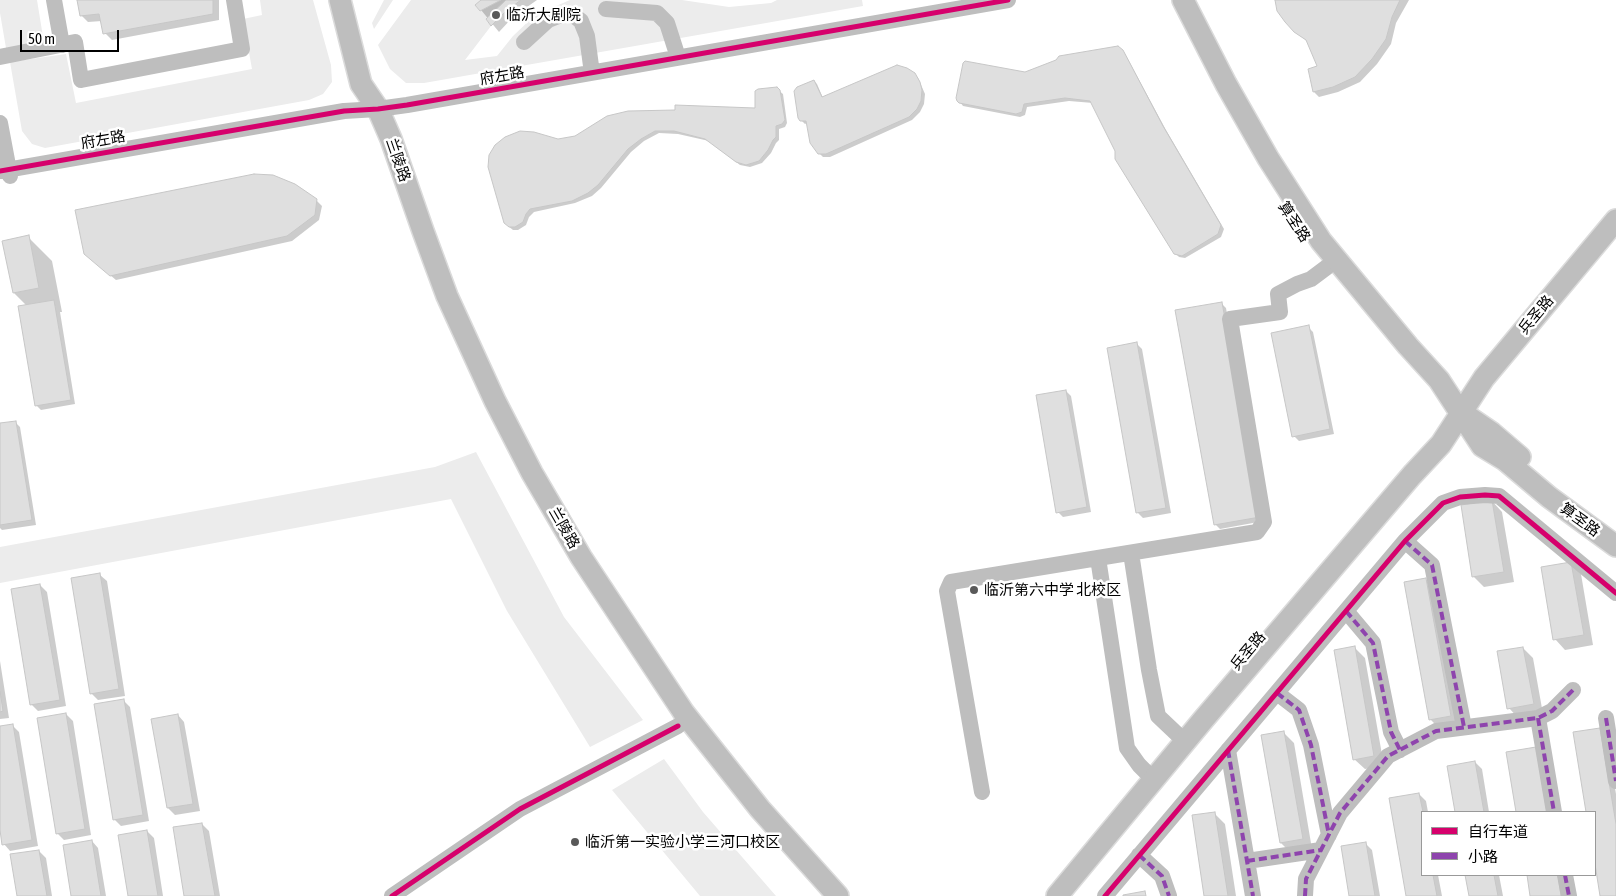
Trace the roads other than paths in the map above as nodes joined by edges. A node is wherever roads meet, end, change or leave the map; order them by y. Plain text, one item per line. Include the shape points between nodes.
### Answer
1 (54, 0) edge
2 (234, 0) edge
3 (340, 0) edge
4 (353, 0) edge
5 (970, 0) edge
6 (1008, 0) edge
7 (1172, 0) edge
8 (1183, 0) edge
9 (606, 10) dead end
10 (524, 42) dead end
11 (62, 45) junction
12 (676, 51) junction
13 (0, 58) edge
14 (591, 66) junction
15 (378, 109) junction
16 (0, 122) edge
17 (4, 173) edge
18 (1616, 220) edge
19 (1616, 237) edge
20 (1327, 267) junction
21 (1460, 412) junction
22 (1616, 531) edge
23 (1405, 541) junction
24 (1616, 546) edge
25 (1130, 553) junction
26 (1098, 558) junction
27 (1616, 593) edge
28 (1346, 611) junction
29 (1573, 690) dead end
30 (1277, 693) junction
31 (1538, 718) junction
32 (1606, 718) dead end
33 (678, 726) junction
34 (1464, 727) junction
35 (1177, 734) junction
36 (1228, 750) junction
37 (1400, 750) junction
38 (1146, 772) junction
39 (1616, 781) edge
40 (982, 792) dead end
41 (1554, 811) edge
42 (1329, 835) junction
43 (1321, 850) junction
44 (1140, 855) junction
45 (1247, 861) junction
46 (1565, 876) edge
47 (392, 896) edge
48 (821, 896) edge
49 (838, 896) edge
50 (1043, 896) edge
51 (1057, 896) edge
52 (1105, 896) edge
53 (1169, 896) edge
54 (1253, 896) edge
55 (1305, 896) edge
56 (1568, 896) edge

1 - 11 street
2 - 11 street via 242,49 82,80 75,42
3 - 15 main road, 兰陵路 via 361,84
4 - 15 main road, 兰陵路
5 - 12 street, 府左路
6 - 15 street, 府左路
7 - 20 main road, 算圣路 via 1215,90 1257,164
8 - 21 main road, 算圣路 via 1268,158 1321,241 1440,380
9 - 12 street via 657,13 667,23
10 - 14 street via 548,20 573,15 581,21 587,36
11 - 13 street
12 - 14 street, 府左路
14 - 15 street, 府左路 via 405,98
15 - 17 street, 府左路
15 - 33 main road, 兰陵路 via 378,140 411,236 435,300 484,406 570,564
15 - 49 main road, 兰陵路 via 447,296 495,401 581,557 696,728 760,810
16 - 17 street
18 - 21 main road, 兵圣路 via 1503,354
19 - 21 main road, 兵圣路 via 1504,369 1492,388
20 - 21 main road, 算圣路 via 1432,390
20 - 25 street via 1311,279 1278,294 1280,312 1230,319 1264,522 1257,532
21 - 22 main road, 算圣路 via 1492,433 1556,488
21 - 24 main road, 算圣路 via 1482,446 1505,460
21 - 35 main road, 兵圣路 via 1414,456
21 - 51 main road, 兵圣路 via 1441,444 1209,712
23 - 27 street via 1443,503 1460,497 1499,496
23 - 28 street
23 - 34 street via 1432,565
25 - 26 street
25 - 35 street via 1158,716
26 - 38 street via 1128,748
26 - 40 street via 952,582 947,591
28 - 30 street
28 - 37 street via 1373,644 1391,732
29 - 31 street via 1552,711
30 - 36 street
30 - 42 street via 1299,710 1311,744
31 - 34 street
31 - 41 street
32 - 39 street
33 - 47 street via 520,808
33 - 48 main road, 兰陵路 via 751,818
34 - 37 street via 1436,731
35 - 38 main road, 兵圣路
36 - 44 street
36 - 45 street
37 - 42 street via 1388,756 1340,813
38 - 50 main road, 兵圣路
42 - 43 street
43 - 45 street
43 - 55 street via 1306,879
44 - 52 street
44 - 53 street via 1162,876
45 - 54 street
46 - 56 street

